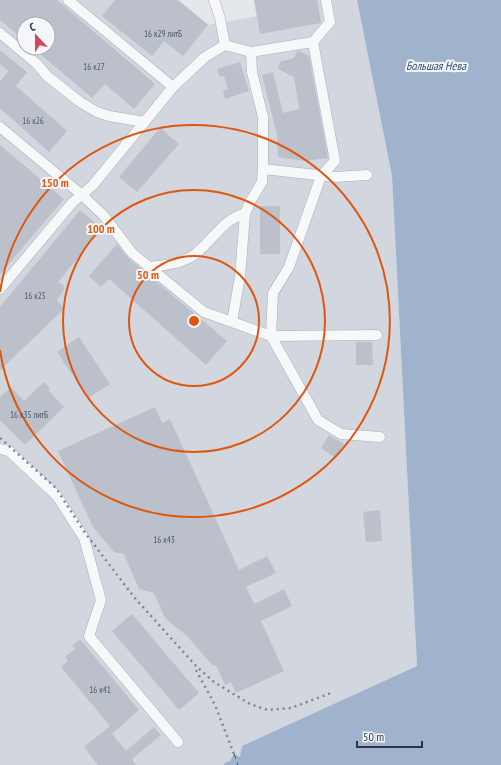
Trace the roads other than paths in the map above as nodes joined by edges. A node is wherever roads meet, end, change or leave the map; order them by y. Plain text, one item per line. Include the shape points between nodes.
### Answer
1 (68, 0) edge
2 (214, 0) edge
3 (326, 0) edge
4 (0, 33) edge
5 (313, 42) junction
6 (225, 45) junction
7 (251, 52) junction
8 (173, 87) junction
9 (145, 122) junction
10 (0, 128) edge
11 (263, 169) junction
12 (366, 175) dead end
13 (321, 176) junction
14 (82, 194) junction
15 (245, 214) junction
16 (150, 267) junction
17 (0, 289) edge
18 (232, 322) junction
19 (377, 335) dead end
20 (271, 336) junction
21 (380, 437) dead end
22 (0, 449) edge
23 (178, 742) dead end

1 - 8 lane
2 - 6 lane
3 - 5 lane via 330,22
4 - 9 lane via 80,102 109,116
5 - 7 lane
5 - 13 lane via 335,161
6 - 7 lane
6 - 8 lane via 205,57
7 - 11 lane via 252,72 263,117
8 - 9 lane
9 - 14 lane via 93,185
10 - 14 lane
11 - 13 lane
11 - 15 lane via 262,182
12 - 13 lane
13 - 20 lane via 289,267 273,293
14 - 16 lane via 104,216 132,253
14 - 17 lane
15 - 16 lane via 231,219 195,254 183,261
15 - 18 lane via 240,276
16 - 18 lane via 204,312
18 - 20 lane
19 - 20 lane
20 - 21 lane via 318,420 341,434
22 - 23 lane via 9,451 57,496 84,538 101,600 89,636

